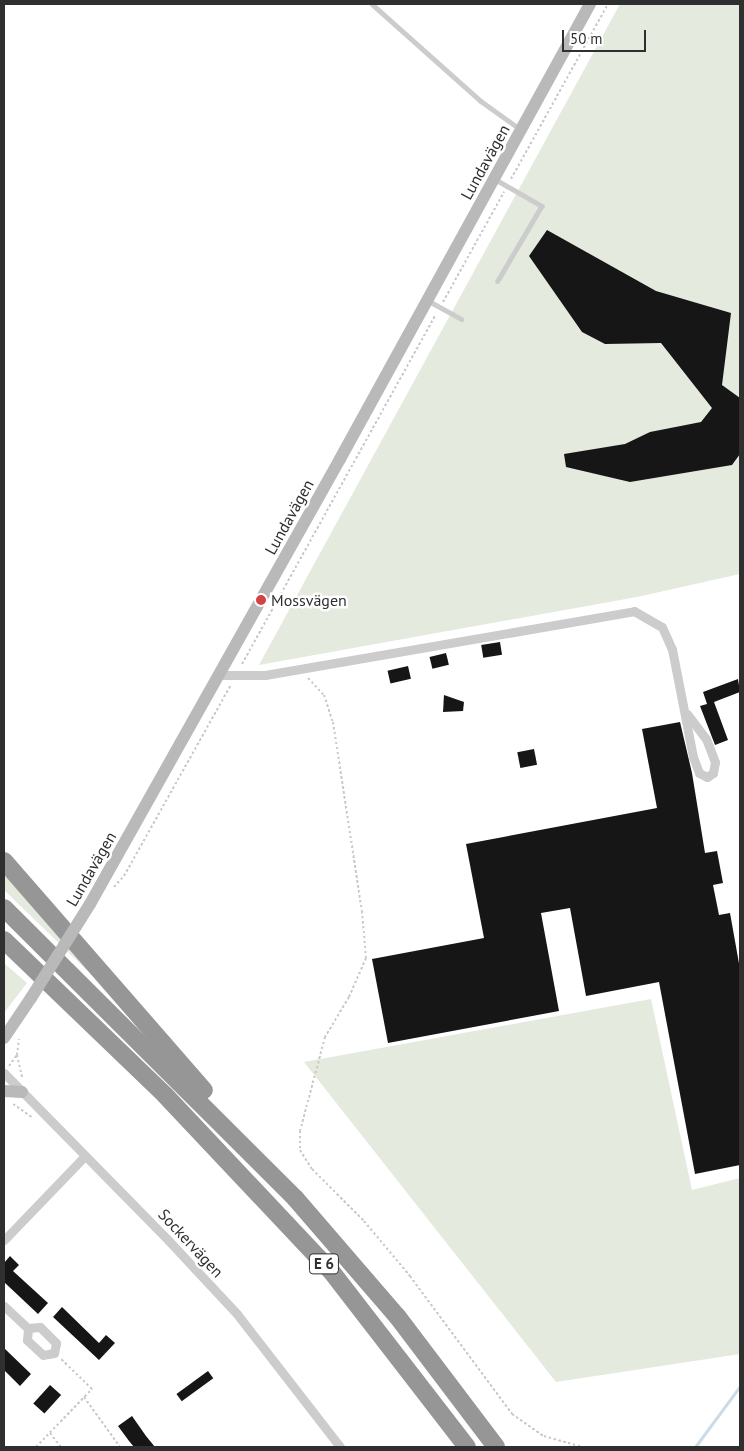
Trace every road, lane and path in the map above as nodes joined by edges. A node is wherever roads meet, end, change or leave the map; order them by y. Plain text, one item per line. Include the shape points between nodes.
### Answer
1 (372, 4) edge
2 (590, 4) edge
3 (607, 4) edge
4 (521, 130) junction
5 (494, 179) junction
6 (507, 186) junction
7 (456, 278) dead end
8 (498, 281) dead end
9 (427, 300) junction
10 (461, 319) dead end
11 (423, 338) dead end
12 (289, 671) junction
13 (220, 675) junction
14 (235, 677) junction
15 (687, 714) junction
16 (4, 861) edge
17 (108, 893) dead end
18 (4, 908) edge
19 (4, 940) edge
20 (4, 957) edge
21 (21, 1012) junction
22 (4, 1025) edge
23 (20, 1034) dead end
24 (4, 1038) edge
25 (4, 1072) edge
26 (4, 1091) edge
27 (22, 1092) junction
28 (166, 1096) junction
29 (11, 1103) dead end
30 (39, 1124) dead end
31 (84, 1157) junction
32 (262, 1162) junction
33 (4, 1240) edge
34 (4, 1306) edge
35 (28, 1328) junction
36 (54, 1353) junction
37 (84, 1397) junction
38 (50, 1433) junction
39 (36, 1447) edge
40 (61, 1447) edge
41 (120, 1447) edge
42 (340, 1447) edge
43 (467, 1447) edge
44 (496, 1447) edge
45 (584, 1447) edge

1 - 4 lane via 481,101
2 - 4 main road, Lundavägen
3 - 6 path
4 - 5 main road, Lundavägen
5 - 6 lane
5 - 9 main road, Lundavägen
6 - 7 path
6 - 8 lane via 542,206
9 - 10 lane
9 - 13 main road, Lundavägen
11 - 14 path
12 - 14 street
12 - 15 street via 634,611 662,627 672,649
12 - 45 path via 318,686 329,706 366,952 360,974 324,1037 300,1131 300,1150 312,1170 364,1222 410,1276 512,1414 544,1436
13 - 14 street
13 - 21 main road, Lundavägen, bridge via 90,904
14 - 17 path via 124,876
15 - 15 street via 698,773 707,777 713,773 715,762 706,739
16 - 32 highway via 165,1044
18 - 32 highway, E 6
19 - 28 highway, E 6
20 - 28 highway
21 - 22 main road
21 - 24 main road, Lundavägen
23 - 25 path via 17,1055
25 - 27 street, Sockervägen
26 - 27 main road
27 - 31 street, Sockervägen
28 - 43 highway, E 6 via 331,1271
29 - 30 path
31 - 33 street
31 - 42 street, Sockervägen via 170,1241 237,1314
32 - 44 highway, E 6 via 396,1316
34 - 35 street
35 - 36 street via 40,1327 56,1343
35 - 36 street via 27,1340 43,1355
36 - 37 path via 92,1388
37 - 38 path
37 - 41 path
38 - 39 path
38 - 40 path

